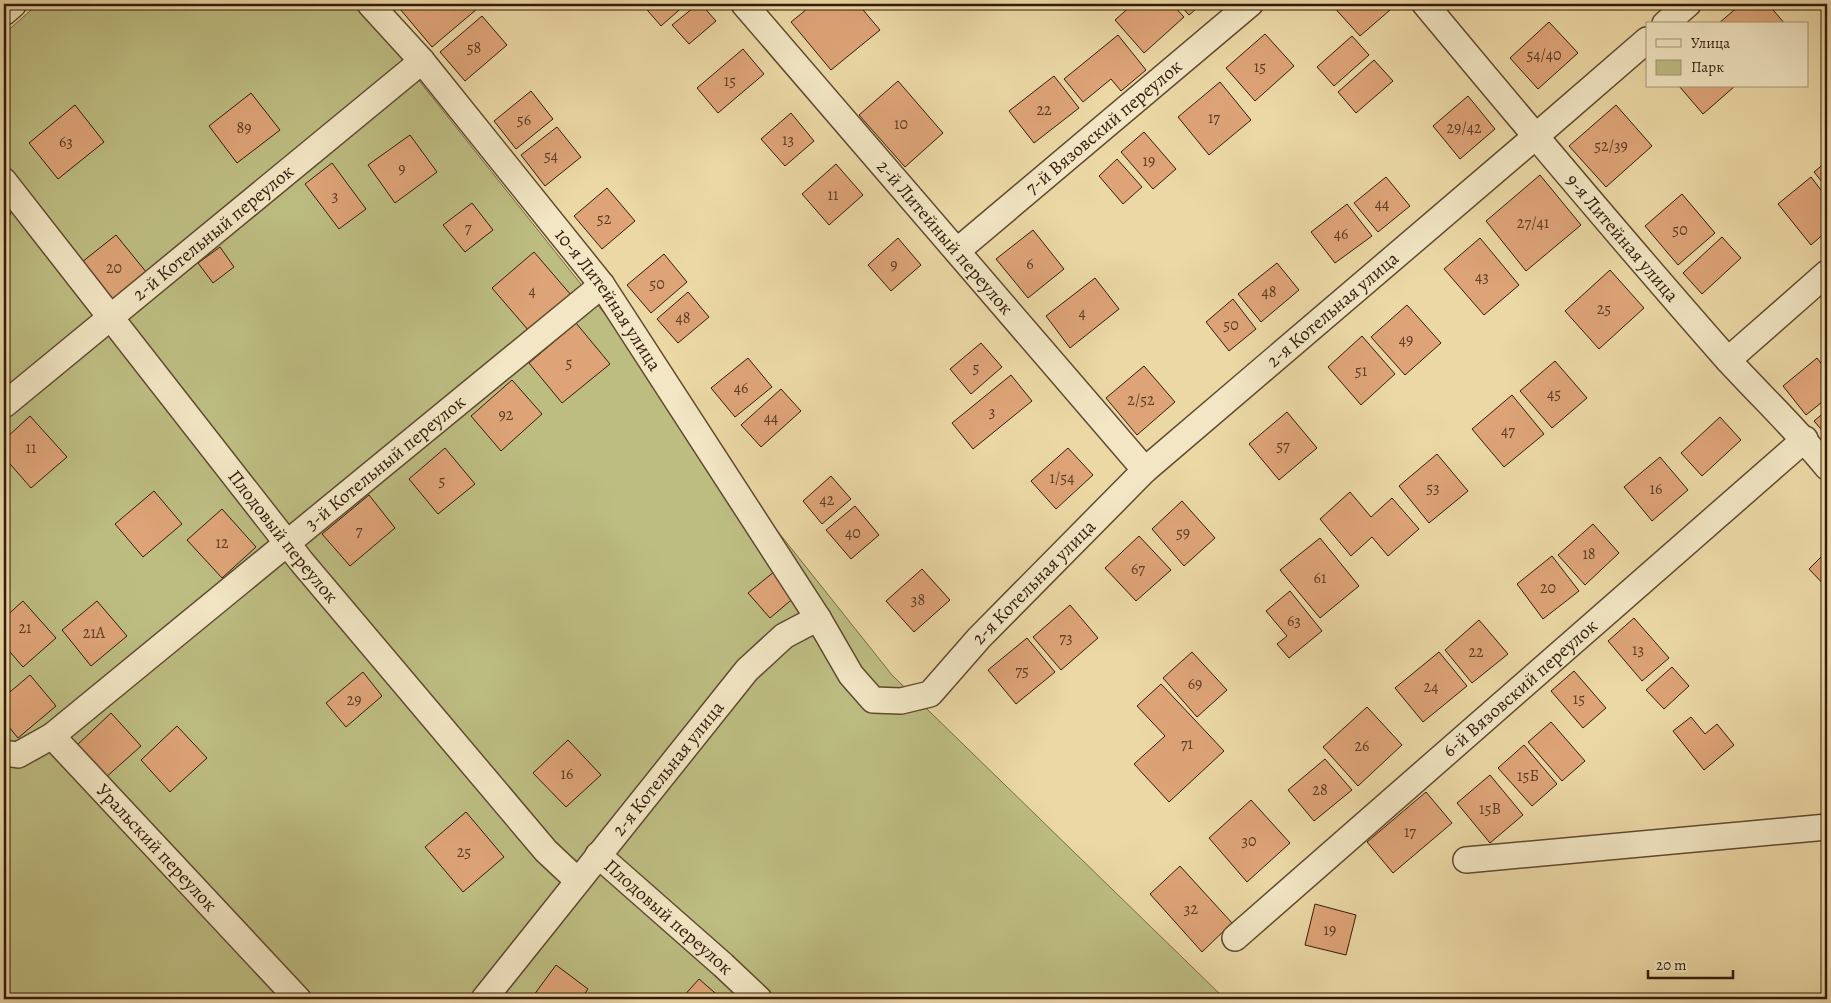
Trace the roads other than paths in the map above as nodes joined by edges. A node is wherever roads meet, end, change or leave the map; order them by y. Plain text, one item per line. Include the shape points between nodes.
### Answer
1 (12, 4) edge
2 (370, 4) edge
3 (744, 4) edge
4 (1250, 4) edge
5 (1425, 4) edge
6 (1688, 4) edge
7 (4, 11) edge
8 (1667, 22) edge
9 (1646, 41) edge
10 (422, 60) junction
11 (1535, 137) junction
12 (4, 181) edge
13 (957, 251) junction
14 (1827, 273) edge
15 (602, 285) junction
16 (110, 317) junction
17 (1728, 360) junction
18 (4, 405) edge
19 (1804, 439) junction
20 (1827, 467) edge
21 (1145, 470) junction
22 (287, 544) junction
23 (818, 618) junction
24 (52, 736) junction
25 (4, 753) edge
26 (1827, 827) edge
27 (598, 855) junction
28 (1466, 860) dead end
29 (578, 881) junction
30 (1235, 938) dead end
31 (298, 999) edge
32 (484, 999) edge
33 (759, 999) edge

1 - 7 street
2 - 10 street, 10-я Литейная улица
3 - 13 street, 2-й Литейный переулок
4 - 13 street, 7-й Вязовский переулок
5 - 11 street, 9-я Литейная улица
6 - 8 street
9 - 11 street, 2-я Котельная улица
10 - 15 street, 10-я Литейная улица
10 - 16 street, 2-й Котельный переулок
11 - 17 street, 9-я Литейная улица
11 - 21 street, 2-я Котельная улица
12 - 16 street, Плодовый переулок
13 - 21 street, 2-й Литейный переулок
14 - 17 street
15 - 22 street, 3-й Котельный переулок
15 - 23 street, 10-я Литейная улица
16 - 18 street, 2-й Котельный переулок
16 - 22 street, Плодовый переулок
17 - 19 street, 9-я Литейная улица
19 - 20 street, 9-я Литейная улица
19 - 30 street, 6-й Вязовский переулок
21 - 23 street, 2-я Котельная улица via 979,638 930,694 901,701 873,700 851,675
22 - 24 street, 3-й Котельный переулок
22 - 29 street, Плодовый переулок via 546,851
23 - 27 street, 2-я Котельная улица via 784,636 746,670
24 - 25 street via 18,755
24 - 31 street, Уральский переулок
26 - 28 street
27 - 29 street, 2-я Котельная улица
27 - 33 street, Плодовый переулок
29 - 32 street, 2-я Котельная улица

